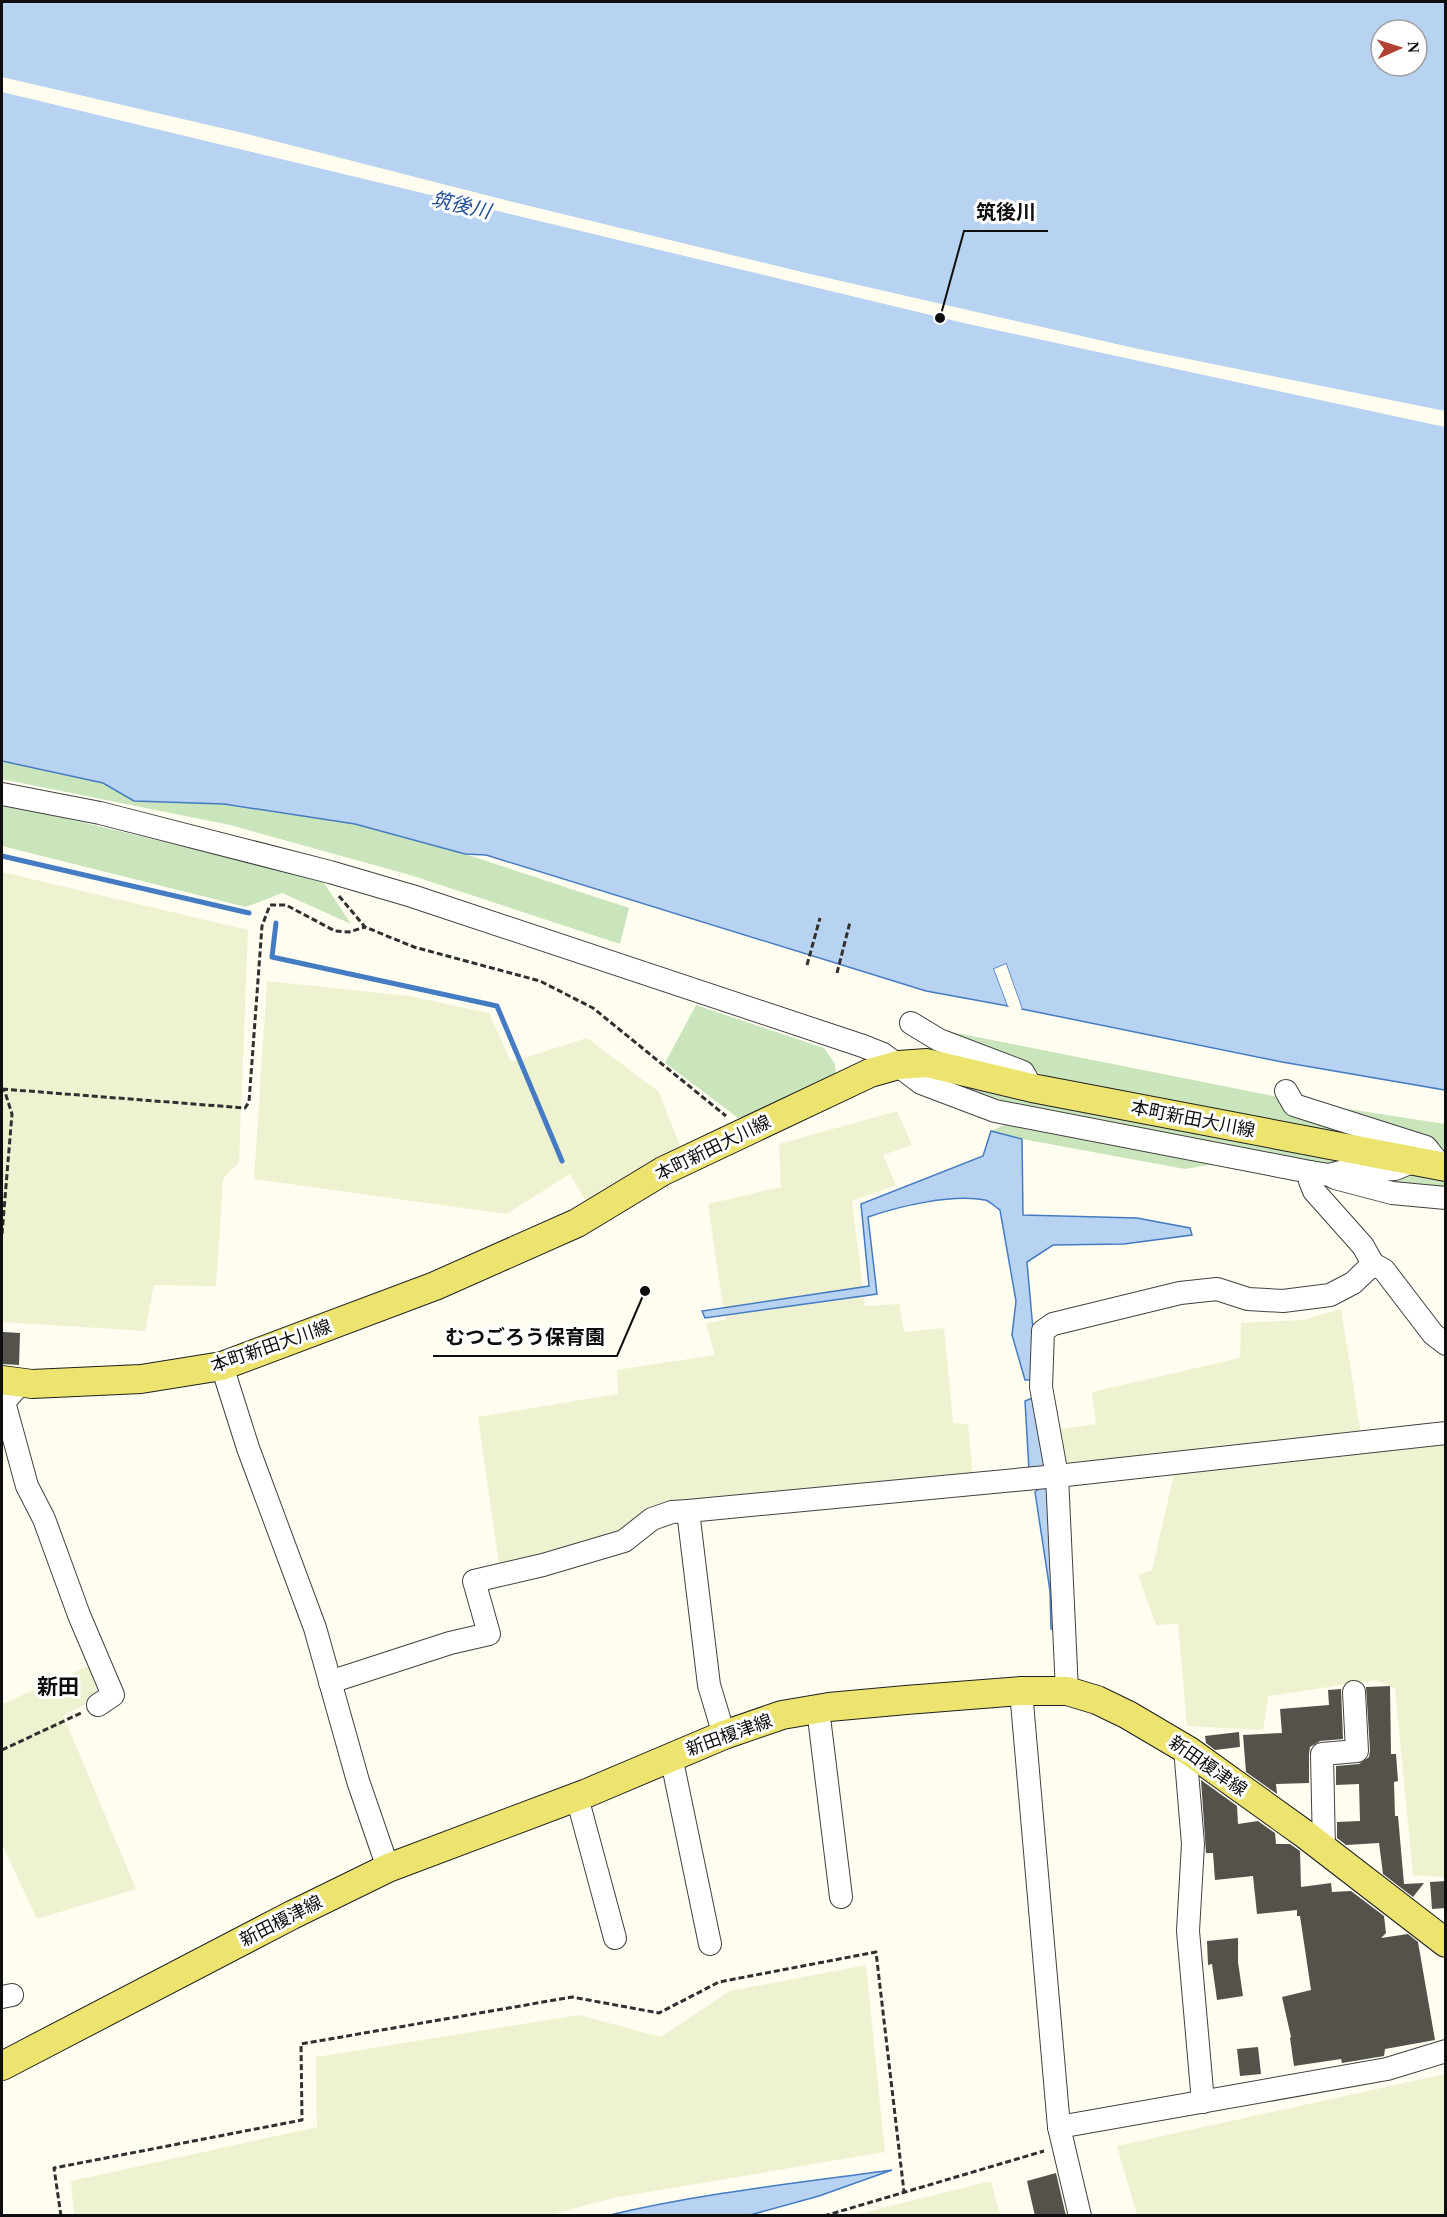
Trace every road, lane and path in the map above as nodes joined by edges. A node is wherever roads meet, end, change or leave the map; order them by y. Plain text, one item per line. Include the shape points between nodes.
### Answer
1 (2, 794) edge
2 (330, 872) junction
3 (820, 918) dead end
4 (850, 922) dead end
5 (365, 927) junction
6 (807, 965) dead end
7 (837, 973) dead end
8 (911, 1023) dead end
9 (898, 1065) junction
10 (1032, 1088) junction
11 (3, 1089) edge
12 (1286, 1090) dead end
13 (741, 1134) junction
14 (1412, 1162) junction
15 (1443, 1167) edge
16 (1320, 1174) junction
17 (1446, 1198) edge
18 (2, 1234) edge
19 (1373, 1264) junction
20 (1446, 1344) edge
21 (222, 1366) junction
22 (12, 1381) edge
23 (1446, 1433) edge
24 (1057, 1476) junction
25 (688, 1511) junction
26 (330, 1682) junction
27 (1020, 1691) junction
28 (1066, 1691) junction
29 (1354, 1692) dead end
30 (98, 1705) joint
31 (818, 1709) junction
32 (724, 1735) junction
33 (1185, 1748) junction
34 (2, 1750) edge
35 (672, 1756) junction
36 (577, 1797) junction
37 (1324, 1849) junction
38 (388, 1868) junction
39 (841, 1897) dead end
40 (615, 1938) dead end
41 (1446, 1943) edge
42 (710, 1944) dead end
43 (1446, 2051) edge
44 (2, 2066) edge
45 (1203, 2102) junction
46 (1061, 2136) junction
47 (904, 2192) junction
48 (61, 2216) edge
49 (824, 2216) edge
50 (1080, 2216) edge

1 - 2 street via 100,813
2 - 5 path via 339,897
2 - 9 street via 863,1046
3 - 6 path
4 - 7 path
5 - 11 path via 335,931 286,905 270,905 262,926 249,1102 245,1108
5 - 13 path via 414,947 540,981 593,1008 731,1120
8 - 10 street via 939,1040 1023,1072
9 - 10 main road, 本町新田大川線 via 927,1063
9 - 13 main road, 本町新田大川線 via 870,1073
9 - 16 street via 921,1083 995,1111
10 - 14 main road, 本町新田大川線
11 - 18 path via 12,1114
12 - 15 street via 1294,1104 1426,1147
13 - 21 main road, 本町新田大川線 via 663,1171 555,1233 435,1286
14 - 15 main road, 本町新田大川線
14 - 16 street via 1395,1169
16 - 17 street via 1392,1193
16 - 19 street via 1310,1181 1314,1191 1363,1246
19 - 20 street via 1384,1270 1433,1334
19 - 24 street via 1353,1283 1330,1295 1283,1301 1248,1299 1217,1289 1180,1293 1053,1324 1043,1331 1041,1387
21 - 22 main road, 本町新田大川線 via 141,1379 32,1384
21 - 26 street via 315,1628
22 - 30 street via 4,1402 27,1486 44,1519 113,1695
23 - 24 street
24 - 25 street
24 - 28 street
25 - 26 street via 652,1519 624,1540 474,1581 489,1635 450,1643
25 - 32 street via 709,1685
26 - 38 street
27 - 28 main road, 新田榎津線
27 - 31 main road, 新田榎津線
27 - 46 street
28 - 33 main road, 新田榎津線 via 1097,1700
29 - 37 street via 1358,1751 1322,1754
30 - 34 path
31 - 32 main road, 新田榎津線 via 782,1715
31 - 39 street
32 - 35 main road, 新田榎津線
33 - 37 main road, 新田榎津線
33 - 45 street via 1193,1844 1188,1931
35 - 36 main road, 新田榎津線
35 - 42 street
36 - 38 main road, 新田榎津線
36 - 40 street
37 - 41 main road, 新田榎津線
38 - 44 main road, 新田榎津線
43 - 45 street via 1388,2069
45 - 46 street
46 - 47 path
46 - 50 street
47 - 48 path via 876,1952 719,1982 659,2013 572,1997 301,2044 302,2120 54,2168
47 - 49 path

